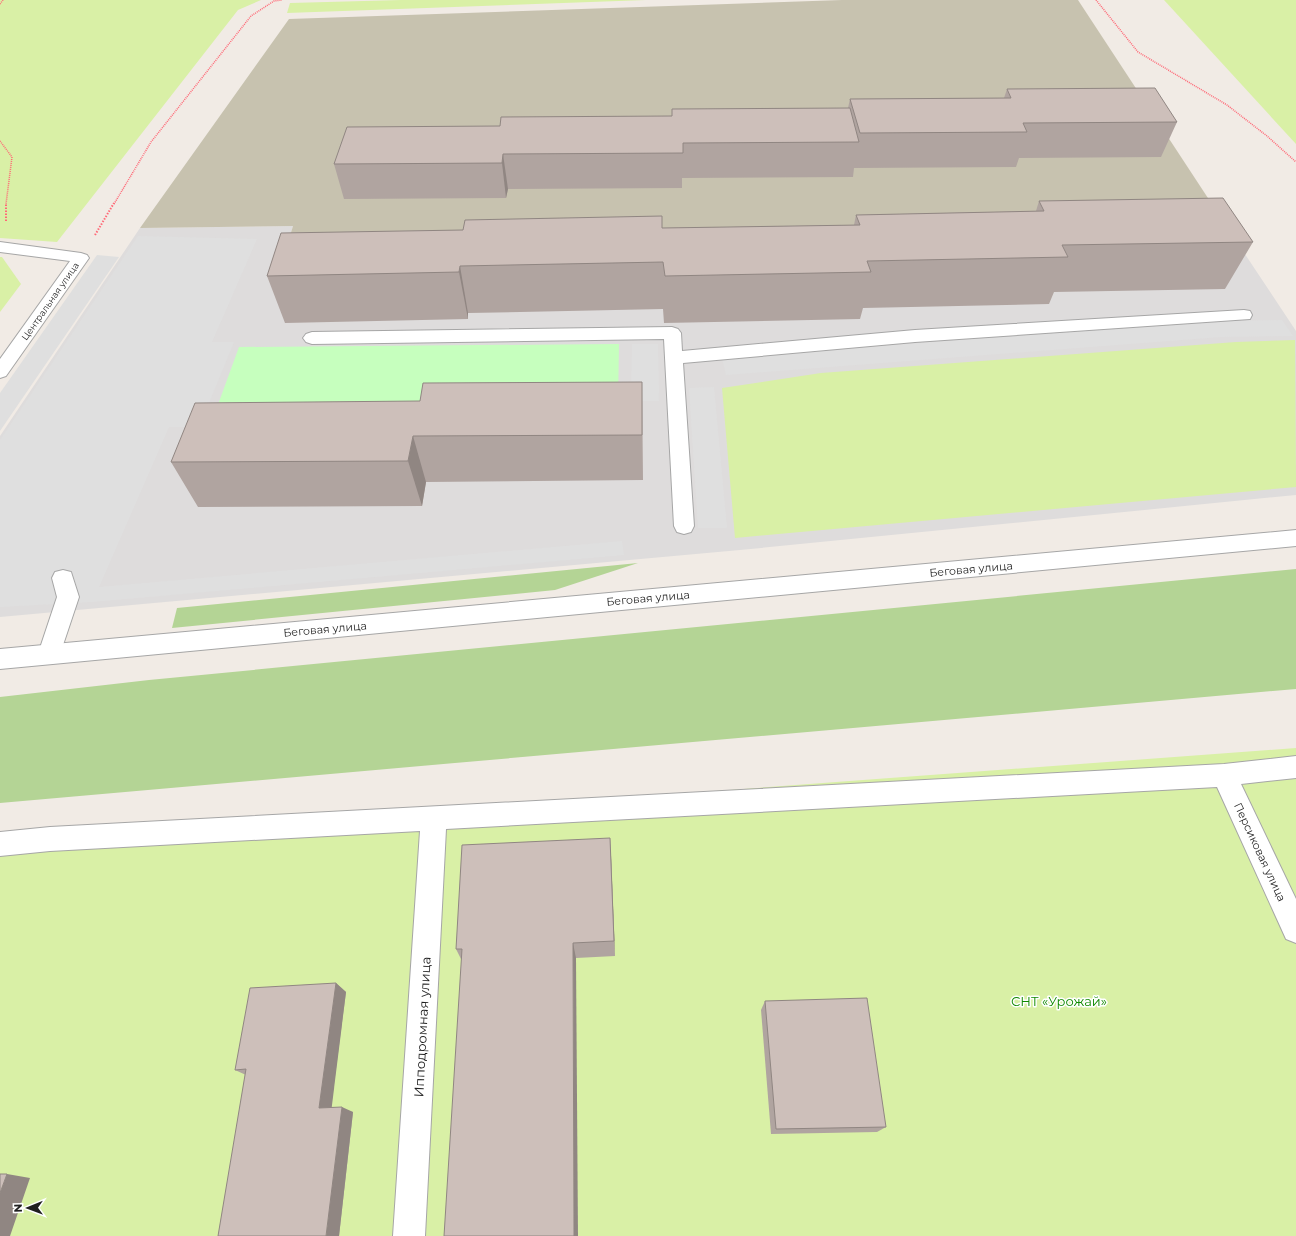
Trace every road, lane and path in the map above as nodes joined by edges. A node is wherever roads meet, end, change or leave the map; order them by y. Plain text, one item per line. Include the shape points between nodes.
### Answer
1 (4, 0) edge
2 (282, 0) edge
3 (1096, 0) edge
4 (0, 4) edge
5 (0, 141) edge
6 (1296, 162) edge
7 (4, 247) edge
8 (81, 258) junction
9 (1244, 315) dead end
10 (312, 338) dead end
11 (674, 358) junction
12 (0, 372) edge
13 (684, 526) dead end
14 (1296, 538) edge
15 (63, 578) dead end
16 (49, 654) junction
17 (0, 659) edge
18 (1296, 767) edge
19 (1224, 774) junction
20 (434, 818) junction
21 (0, 844) edge
22 (1296, 928) edge
23 (409, 1236) edge

1 - 4 path
2 - 8 path via 274,1 251,16 151,142
3 - 6 path via 1138,52 1227,106
5 - 7 path via 12,157 5,212
7 - 8 street, Центральная улица
8 - 12 street, Центральная улица
9 - 11 street via 915,336
10 - 11 street via 672,332
11 - 13 street
14 - 16 street, Беговая улица
15 - 16 street via 68,597
16 - 17 street, Беговая улица
18 - 19 street
19 - 20 street
19 - 22 street, Персиковая улица
20 - 21 street via 50,839
20 - 23 street, Ипподромная улица

